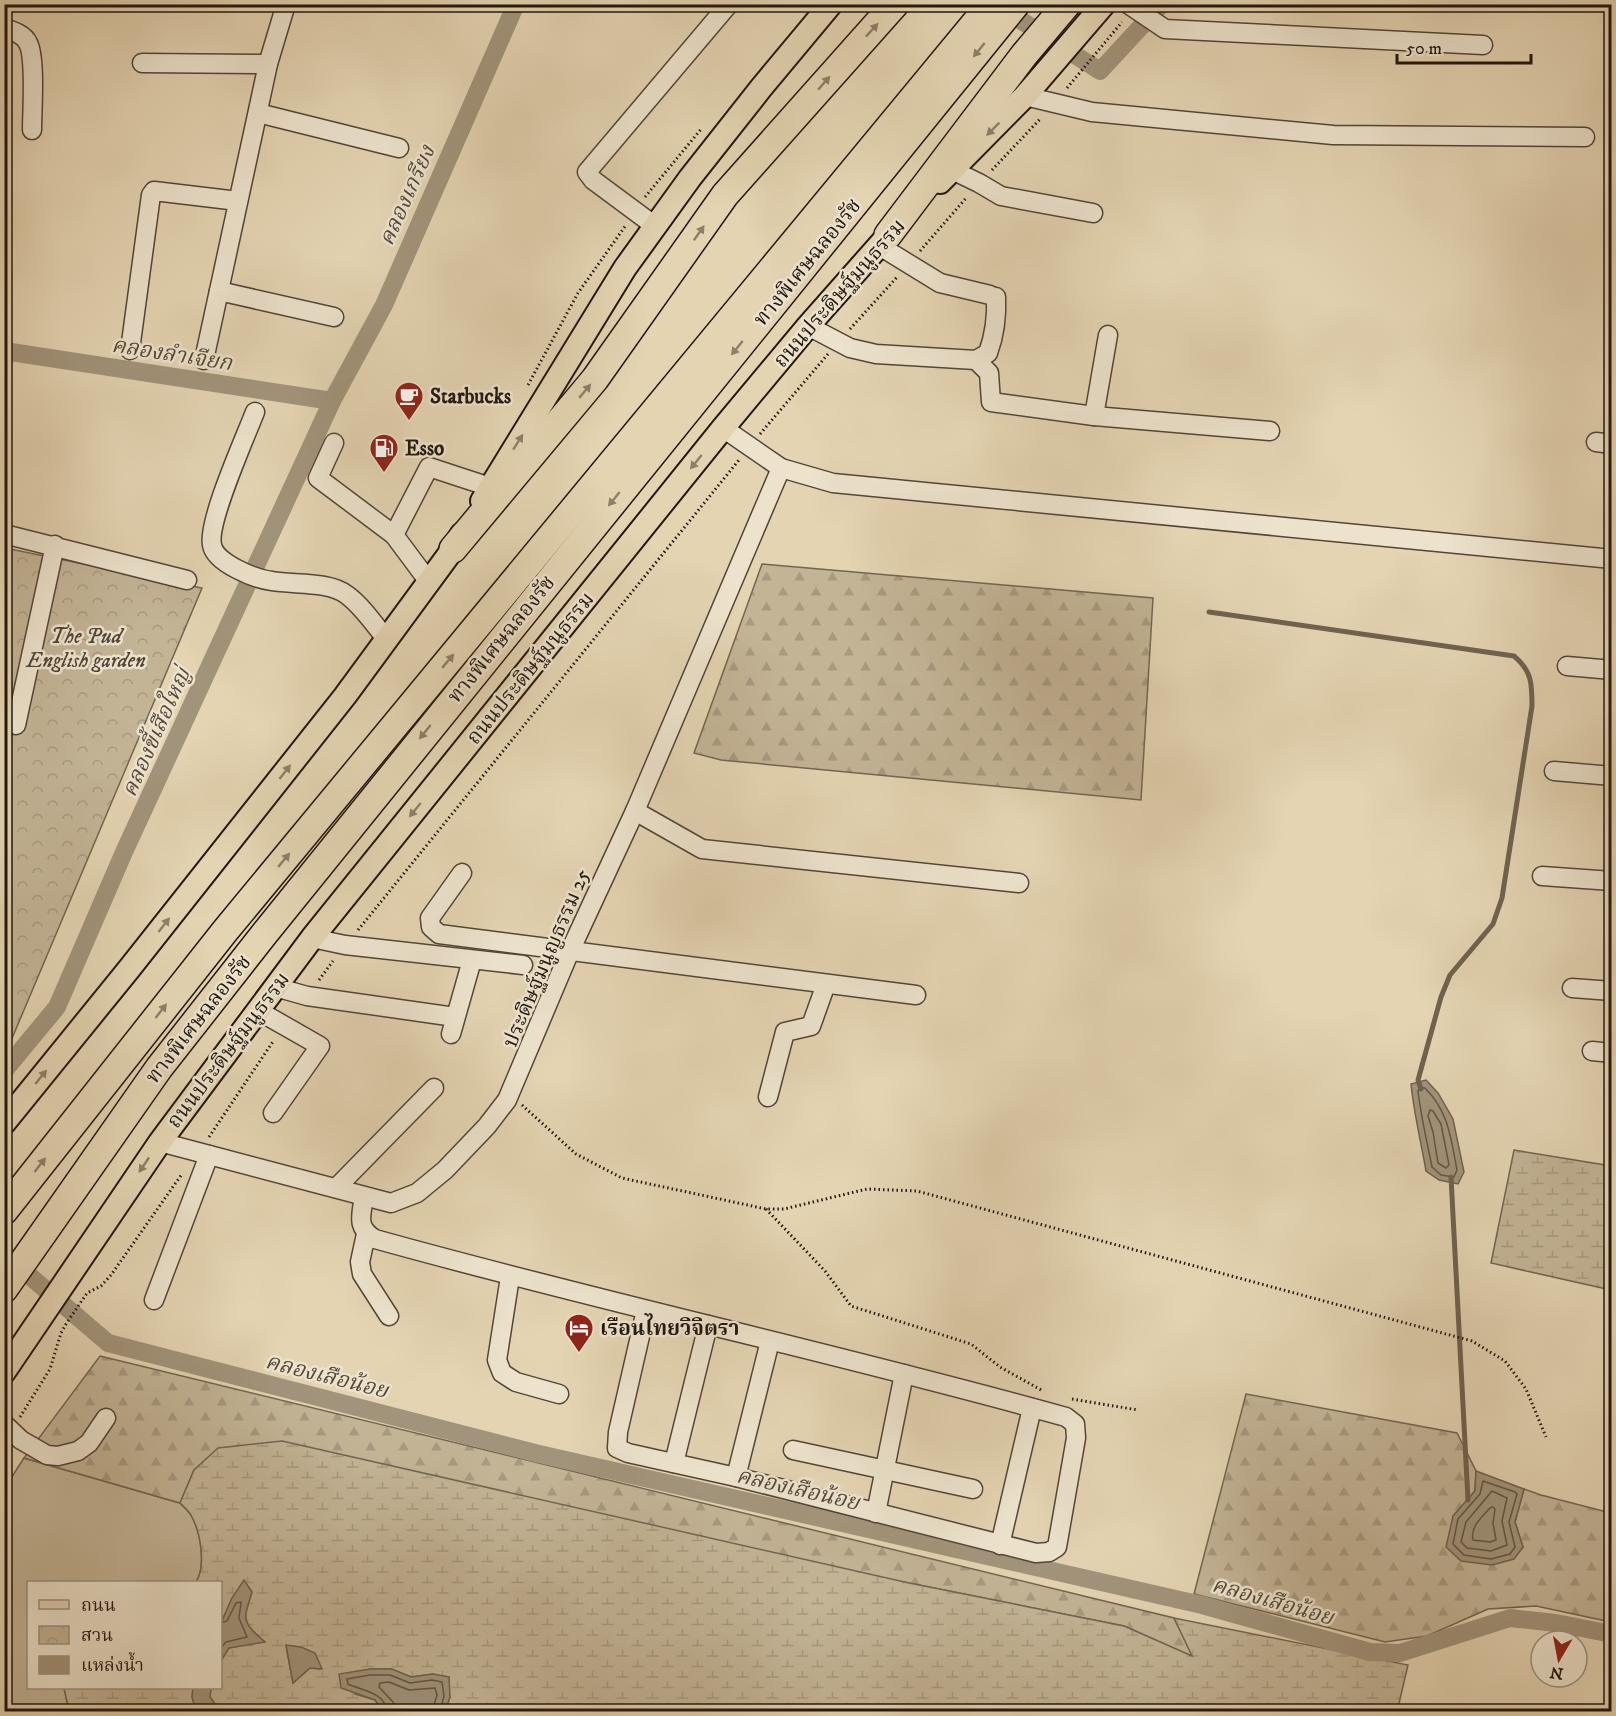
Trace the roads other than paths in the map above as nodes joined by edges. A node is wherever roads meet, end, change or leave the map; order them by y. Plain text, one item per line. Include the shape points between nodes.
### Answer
1 (286, 4) edge
2 (729, 4) edge
3 (831, 4) edge
4 (895, 4) edge
5 (991, 4) edge
6 (1016, 4) edge
7 (1104, 4) edge
8 (1134, 8) edge
9 (1060, 13) edge
10 (4, 28) edge
11 (1483, 45) dead end
12 (142, 63) dead end
13 (268, 64) junction
14 (1025, 96) junction
15 (258, 113) junction
16 (32, 130) dead end
17 (1585, 137) dead end
18 (399, 148) dead end
19 (952, 170) junction
20 (238, 201) junction
21 (1093, 213) dead end
22 (655, 226) junction
23 (883, 240) junction
24 (219, 291) junction
25 (334, 317) dead end
26 (808, 326) junction
27 (1108, 335) dead end
28 (130, 350) dead end
29 (204, 360) dead end
30 (976, 360) junction
31 (255, 412) dead end
32 (1094, 416) junction
33 (723, 428) junction
34 (1270, 431) dead end
35 (334, 443) dead end
36 (781, 468) junction
37 (490, 487) junction
38 (4, 534) edge
39 (393, 535) junction
40 (55, 545) junction
41 (453, 549) junction
42 (1611, 559) edge
43 (187, 580) dead end
44 (429, 582) junction
45 (386, 639) junction
46 (1567, 666) dead end
47 (1611, 670) edge
48 (16, 725) dead end
49 (1554, 771) dead end
50 (1611, 776) edge
51 (635, 811) junction
52 (462, 873) dead end
53 (1542, 876) dead end
54 (1611, 881) edge
55 (1019, 883) dead end
56 (312, 938) junction
57 (570, 951) junction
58 (472, 960) junction
59 (523, 965) dead end
60 (825, 984) junction
61 (275, 987) junction
62 (1572, 988) dead end
63 (1611, 991) edge
64 (916, 995) dead end
65 (257, 1010) junction
66 (1592, 1051) dead end
67 (1611, 1053) edge
68 (434, 1088) dead end
69 (768, 1097) dead end
70 (273, 1113) dead end
71 (7, 1115) edge
72 (160, 1142) junction
73 (204, 1154) junction
74 (336, 1188) junction
75 (364, 1197) junction
76 (4, 1211) edge
77 (366, 1234) junction
78 (510, 1277) junction
79 (4, 1289) edge
80 (154, 1300) dead end
81 (646, 1310) junction
82 (389, 1316) dead end
83 (708, 1325) junction
84 (770, 1341) junction
85 (4, 1372) edge
86 (904, 1374) junction
87 (559, 1394) dead end
88 (1032, 1408) junction
89 (106, 1418) dead end
90 (8, 1427) edge
91 (793, 1450) dead end
92 (674, 1463) junction
93 (885, 1470) junction
94 (736, 1478) junction
95 (973, 1489) dead end
96 (876, 1513) junction
97 (1000, 1545) junction

1 - 13 street
2 - 22 street via 587,172
3 - 22 main road
41 -> 4 highway via 595,379 725,195
76 -> 5 highway, ทางพิเศษฉลองรัช via 232,922
6 -> 79 highway, ทางพิเศษฉลองรัช via 265,933 159,1068
7 - 14 main road, ถนนประดิษฐ์มนูธรรม
8 - 11 street via 1165,29
9 - 23 highway
10 - 16 street via 20,33 29,43
12 - 13 street
13 - 15 street
14 - 17 street via 1058,98 1092,112 1333,135
14 -> 19 main road, ถนนประดิษฐ์มนูธรรม
15 - 18 street
15 - 20 street
19 - 21 street via 1001,196
19 - 23 main road, ถนนประดิษฐ์มนูธรรม
20 - 24 street
20 - 28 street via 154,191 151,195
37 -> 22 main road
23 - 26 main road, ถนนประดิษฐ์มนูธรรม
23 - 30 street via 940,283 993,296 994,337 988,353
24 - 25 street
24 - 29 street
26 - 30 street via 850,348 876,354
26 - 33 main road, ถนนประดิษฐ์มนูธรรม
27 - 32 street
30 - 32 street via 989,373 992,402
31 - 45 street via 214,519 211,544 216,555 225,563 271,581 304,583 347,594
32 - 34 street
33 - 36 street
33 -> 56 main road, ถนนประดิษฐ์มนูธรรม
35 - 39 street via 318,478
36 - 42 street via 833,483
36 - 51 street, ประดิษฐ์มนูญธรรม 25
37 - 39 street via 429,467
37 - 41 main road
38 - 40 street
39 - 44 street
40 - 43 street
40 - 48 street
41 - 44 main road
44 - 45 main road
71 -> 45 main road via 308,743
46 - 47 street
49 - 50 street
51 - 55 street via 702,849
51 - 57 street, ประดิษฐ์มนูญธรรม 25
52 - 57 street via 430,918 431,927 439,934
53 - 54 street
56 - 58 street
56 - 61 main road, ถนนประดิษฐ์มนูธรรม
57 - 60 street
57 - 75 street, ประดิษฐ์มนูญธรรม 25 via 510,1094 487,1126 417,1193 391,1203
58 - 59 street
58 - 61 street via 453,1025
60 - 64 street
60 - 69 street via 811,1026 785,1032
61 - 65 main road, ถนนประดิษฐ์มนูธรรม
62 - 63 street
65 - 70 street via 320,1046
65 - 72 main road, ถนนประดิษฐ์มนูธรรม
66 - 67 street
68 - 74 street
72 - 73 street, ประดิษฐ์มนูญธรรม 25
72 -> 85 main road, ถนนประดิษฐ์มนูธรรม
73 - 74 street, ประดิษฐ์มนูญธรรม 25
73 - 80 street
74 - 75 street, ประดิษฐ์มนูญธรรม 25
75 - 77 street via 361,1222
77 - 78 street
77 - 82 street via 360,1262 362,1274
78 - 81 street
78 - 87 street via 497,1360 502,1373 516,1382
81 - 83 street
81 - 92 street via 617,1448 628,1454
83 - 84 street
83 - 92 street
84 - 86 street
84 - 94 street
86 - 88 street
86 - 93 street
88 - 97 street
88 - 97 street via 1066,1417 1075,1424 1076,1438 1057,1547 1036,1553
89 - 90 street via 89,1443 78,1451 58,1456 47,1455 21,1440
91 - 93 street
92 - 94 street
93 - 95 street
93 - 96 street
94 - 96 street
96 - 97 street

